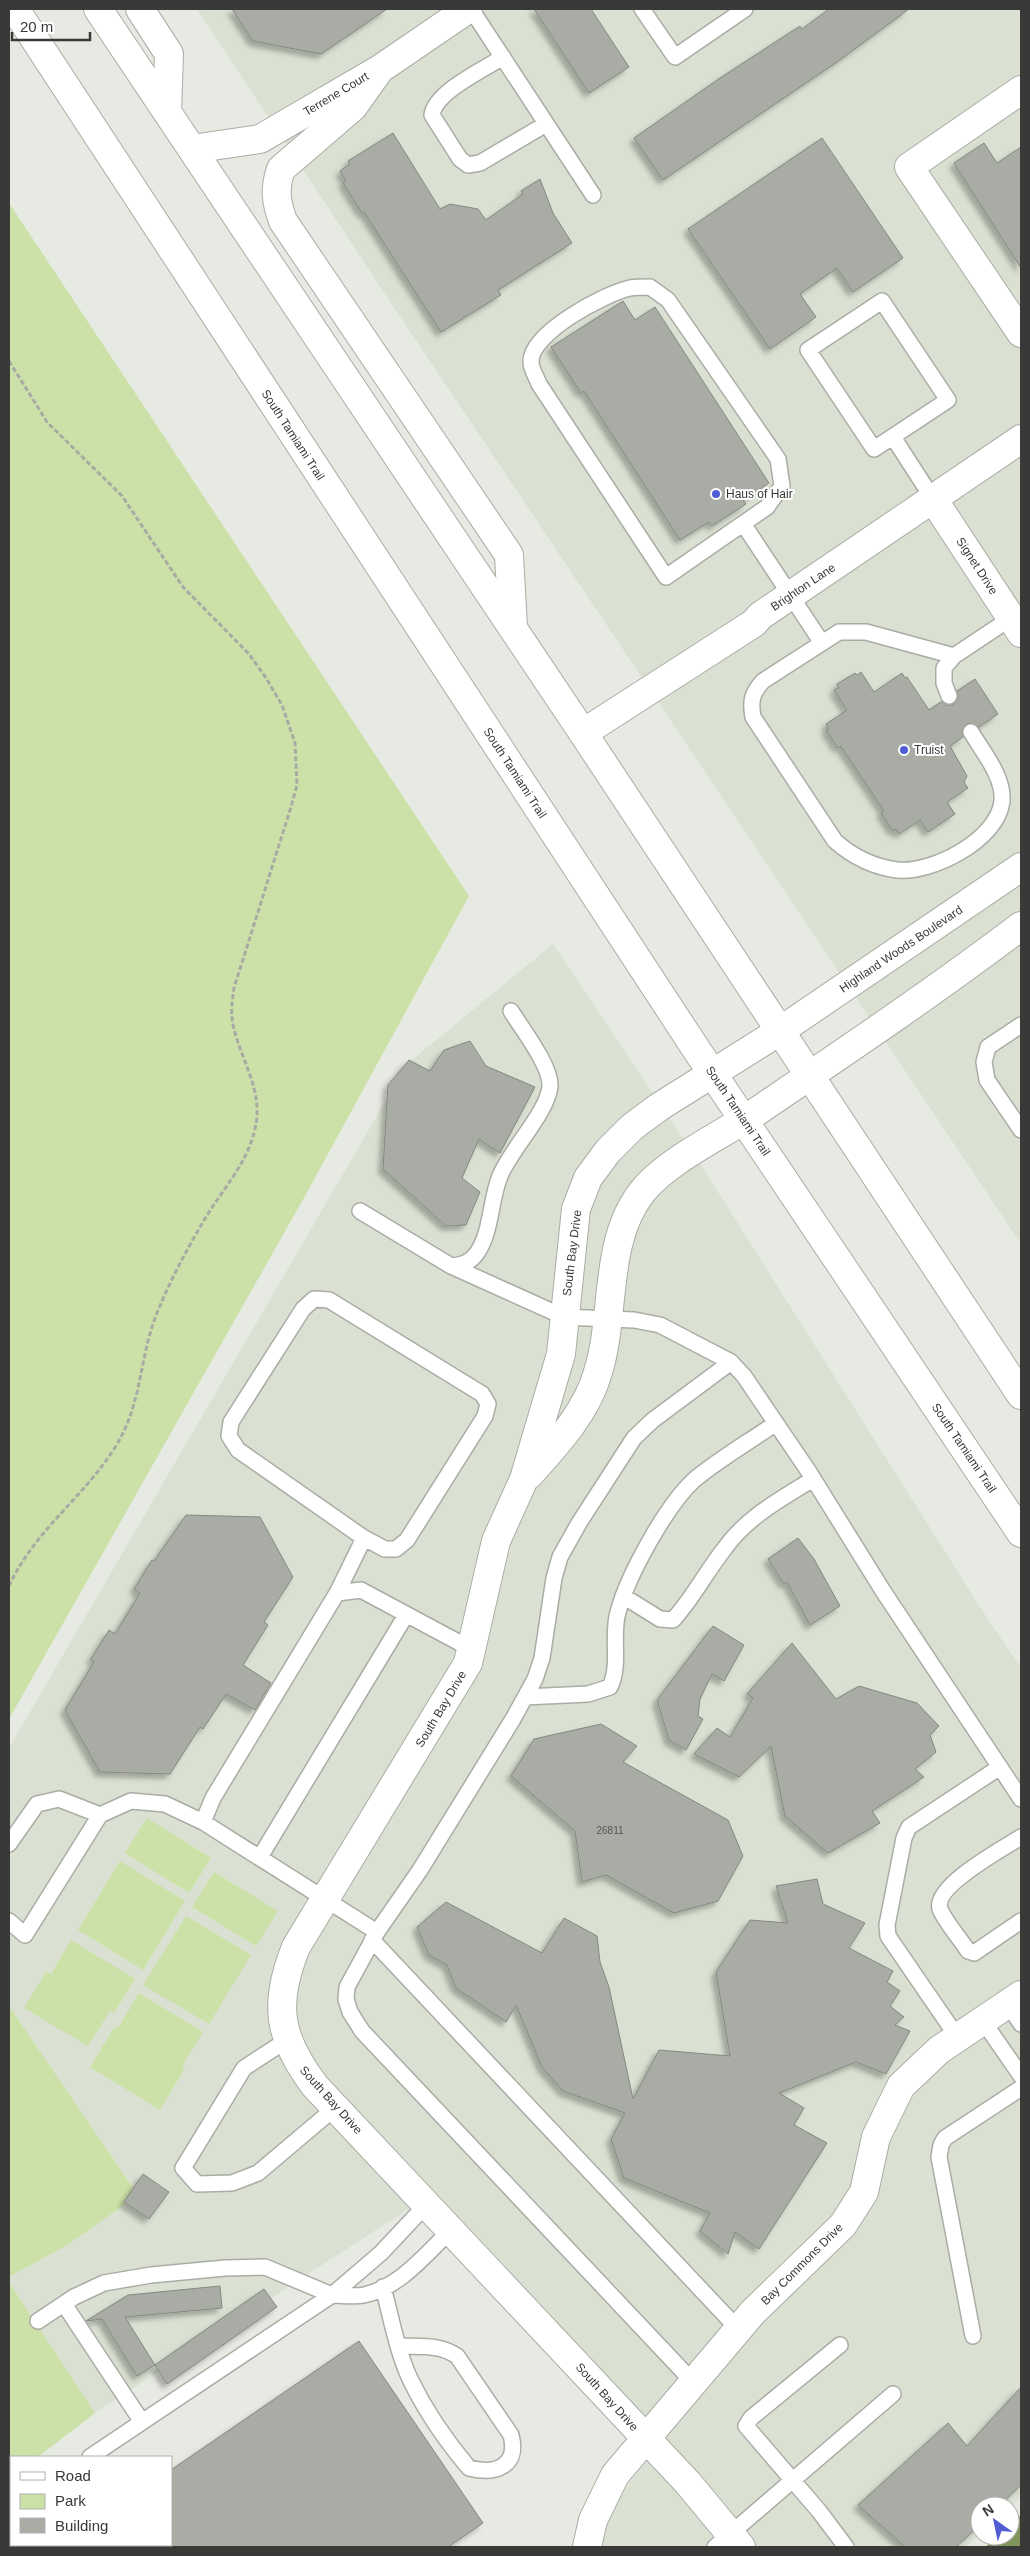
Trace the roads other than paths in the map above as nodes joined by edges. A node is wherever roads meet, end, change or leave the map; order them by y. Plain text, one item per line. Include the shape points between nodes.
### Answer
1 (15, 9) edge
2 (98, 9) edge
3 (140, 9) edge
4 (469, 9) edge
5 (642, 9) edge
6 (745, 9) edge
7 (503, 57) junction
8 (380, 68) junction
9 (1021, 90) edge
10 (167, 112) junction
11 (546, 124) junction
12 (192, 149) junction
13 (592, 194) dead end
14 (1021, 333) edge
15 (893, 437) junction
16 (1021, 439) edge
17 (933, 498) junction
18 (744, 525) junction
19 (790, 596) junction
20 (1016, 626) edge
21 (513, 627) junction
22 (822, 643) junction
23 (954, 656) junction
24 (949, 696) dead end
25 (971, 732) dead end
26 (583, 733) junction
27 (1021, 867) edge
28 (1021, 926) edge
29 (511, 1011) dead end
30 (1021, 1025) edge
31 (780, 1031) junction
32 (713, 1073) junction
33 (809, 1076) junction
34 (744, 1120) junction
35 (1021, 1130) edge
36 (360, 1211) dead end
37 (451, 1266) junction
38 (564, 1317) junction
39 (608, 1321) junction
40 (731, 1362) junction
41 (1021, 1395) edge
42 (776, 1423) junction
43 (524, 1479) junction
44 (813, 1479) junction
45 (1021, 1533) edge
46 (364, 1538) junction
47 (337, 1593) junction
48 (623, 1596) junction
49 (406, 1615) junction
50 (471, 1648) junction
51 (525, 1697) junction
52 (1000, 1767) junction
53 (1021, 1799) edge
54 (100, 1815) junction
55 (203, 1822) junction
56 (1021, 1837) edge
57 (9, 1844) edge
58 (260, 1857) junction
59 (326, 1898) junction
60 (9, 1921) edge
61 (1021, 1921) edge
62 (375, 1936) junction
63 (1017, 2008) edge
64 (983, 2021) junction
65 (958, 2038) junction
66 (288, 2040) junction
67 (1021, 2076) edge
68 (1021, 2088) edge
69 (336, 2107) junction
70 (427, 2204) junction
71 (451, 2230) junction
72 (383, 2287) junction
73 (332, 2295) junction
74 (64, 2304) junction
75 (38, 2321) dead end
76 (739, 2330) junction
77 (973, 2336) dead end
78 (840, 2345) dead end
79 (399, 2346) junction
80 (695, 2384) junction
81 (893, 2394) dead end
82 (142, 2422) junction
83 (645, 2439) junction
84 (91, 2456) edge
85 (792, 2479) junction
86 (729, 2543) edge
87 (586, 2547) edge
88 (846, 2547) edge

1 - 32 street, South Tamiami Trail
2 - 10 street
3 - 10 street via 169,54
4 - 7 lane
4 - 8 street, Terrene Court
5 - 6 lane via 675,57
7 - 11 lane
7 - 11 lane via 433,106 432,115 460,160 468,165 480,163
8 - 12 street, Terrene Court via 260,139
8 - 21 street via 353,107 280,169 276,201 283,221 509,555
9 - 14 street via 909,166
10 - 12 street
11 - 13 lane
12 - 21 street
15 - 15 lane via 874,449 808,350 882,301 948,400
15 - 17 lane
16 - 17 street, Brighton Lane
17 - 19 street, Brighton Lane
17 - 20 street, Signet Drive
18 - 18 lane via 666,577 539,384 531,362 536,346 552,329 610,295 631,288 650,287 668,300 778,459 782,486 767,507
18 - 19 lane
19 - 22 lane
19 - 26 street, Brighton Lane via 754,623
20 - 23 lane
21 - 26 street
22 - 23 lane via 839,632 866,632
22 - 25 lane via 763,681 754,691 750,703 753,717 835,841 848,853 898,870 954,856 982,837 998,813 1001,791 997,777
23 - 24 lane via 944,668 944,683
26 - 31 street
27 - 31 street, Highland Woods Boulevard
28 - 33 street
29 - 37 lane via 547,1070 550,1085 546,1100 500,1175 477,1253 465,1264
30 - 35 lane via 988,1047 984,1062 987,1080
31 - 32 street, South Bay Drive
31 - 33 street
32 - 34 street, South Tamiami Trail
32 - 38 street, South Bay Drive via 632,1127 588,1178 576,1209
33 - 34 street, South Bay Drive
33 - 41 street
34 - 39 street, South Bay Drive via 663,1171 642,1192 626,1217 618,1245
34 - 45 street, South Tamiami Trail
36 - 37 lane
37 - 38 lane
38 - 39 lane
38 - 43 street, South Bay Drive via 561,1354
39 - 40 lane via 634,1320 660,1325
39 - 43 street, South Bay Drive via 598,1373 583,1405 561,1440
40 - 42 lane
40 - 51 lane via 634,1438 599,1489 560,1557 549,1601 542,1658
42 - 44 lane
42 - 48 lane via 694,1481 674,1503 638,1562
43 - 50 street, South Bay Drive via 496,1541
44 - 48 lane via 743,1527 673,1620 660,1619
44 - 52 lane
46 - 46 lane via 238,1450 229,1436 231,1422 303,1310 314,1299 337,1304 482,1394 488,1404 484,1416 406,1540 396,1549 385,1549
46 - 47 lane
47 - 49 lane via 361,1590
47 - 55 lane via 213,1798
48 - 51 lane via 615,1623 615,1676 610,1687 588,1694
49 - 50 lane
49 - 58 lane
50 - 59 street, South Bay Drive via 468,1663 454,1690
51 - 62 lane via 420,1870
52 - 53 lane
52 - 65 lane via 909,1827 887,1926 888,1936
54 - 55 lane via 130,1801 165,1804
54 - 57 lane via 59,1799 37,1804
54 - 60 lane via 25,1935
55 - 58 lane
56 - 61 lane via 954,1882 940,1897 940,1909 968,1951 974,1953
58 - 59 lane
59 - 62 lane
59 - 66 street, South Bay Drive via 296,1947 285,1974 281,2005
62 - 76 lane
62 - 80 lane via 347,1986 346,1999 355,2023
63 - 64 street, Bay Commons Drive
64 - 65 street, Bay Commons Drive
64 - 67 lane
65 - 76 street, Bay Commons Drive via 939,2050 901,2086 876,2137 864,2192 843,2225 753,2312
66 - 69 street, South Bay Drive via 297,2062
66 - 69 lane via 244,2068 183,2168 196,2184 232,2183 258,2173
68 - 77 lane via 945,2138 940,2145 939,2157
69 - 70 street, South Bay Drive
70 - 71 street, South Bay Drive
70 - 73 lane via 381,2253
71 - 72 lane via 405,2274
71 - 83 street, South Bay Drive
72 - 73 lane via 364,2295
72 - 79 lane
73 - 74 lane via 265,2267 235,2268 151,2275 104,2283
73 - 82 lane
74 - 75 lane
74 - 82 lane
76 - 80 street, Bay Commons Drive
78 - 85 lane via 751,2418 746,2426
79 - 79 lane via 410,2378 469,2468 487,2472 505,2464 514,2447 511,2435 457,2356 446,2348
80 - 83 street, Bay Commons Drive
81 - 85 lane
82 - 84 lane
83 - 86 street, South Bay Drive via 688,2483
83 - 87 street, Bay Commons Drive via 615,2475 593,2520
85 - 86 lane
85 - 88 lane

